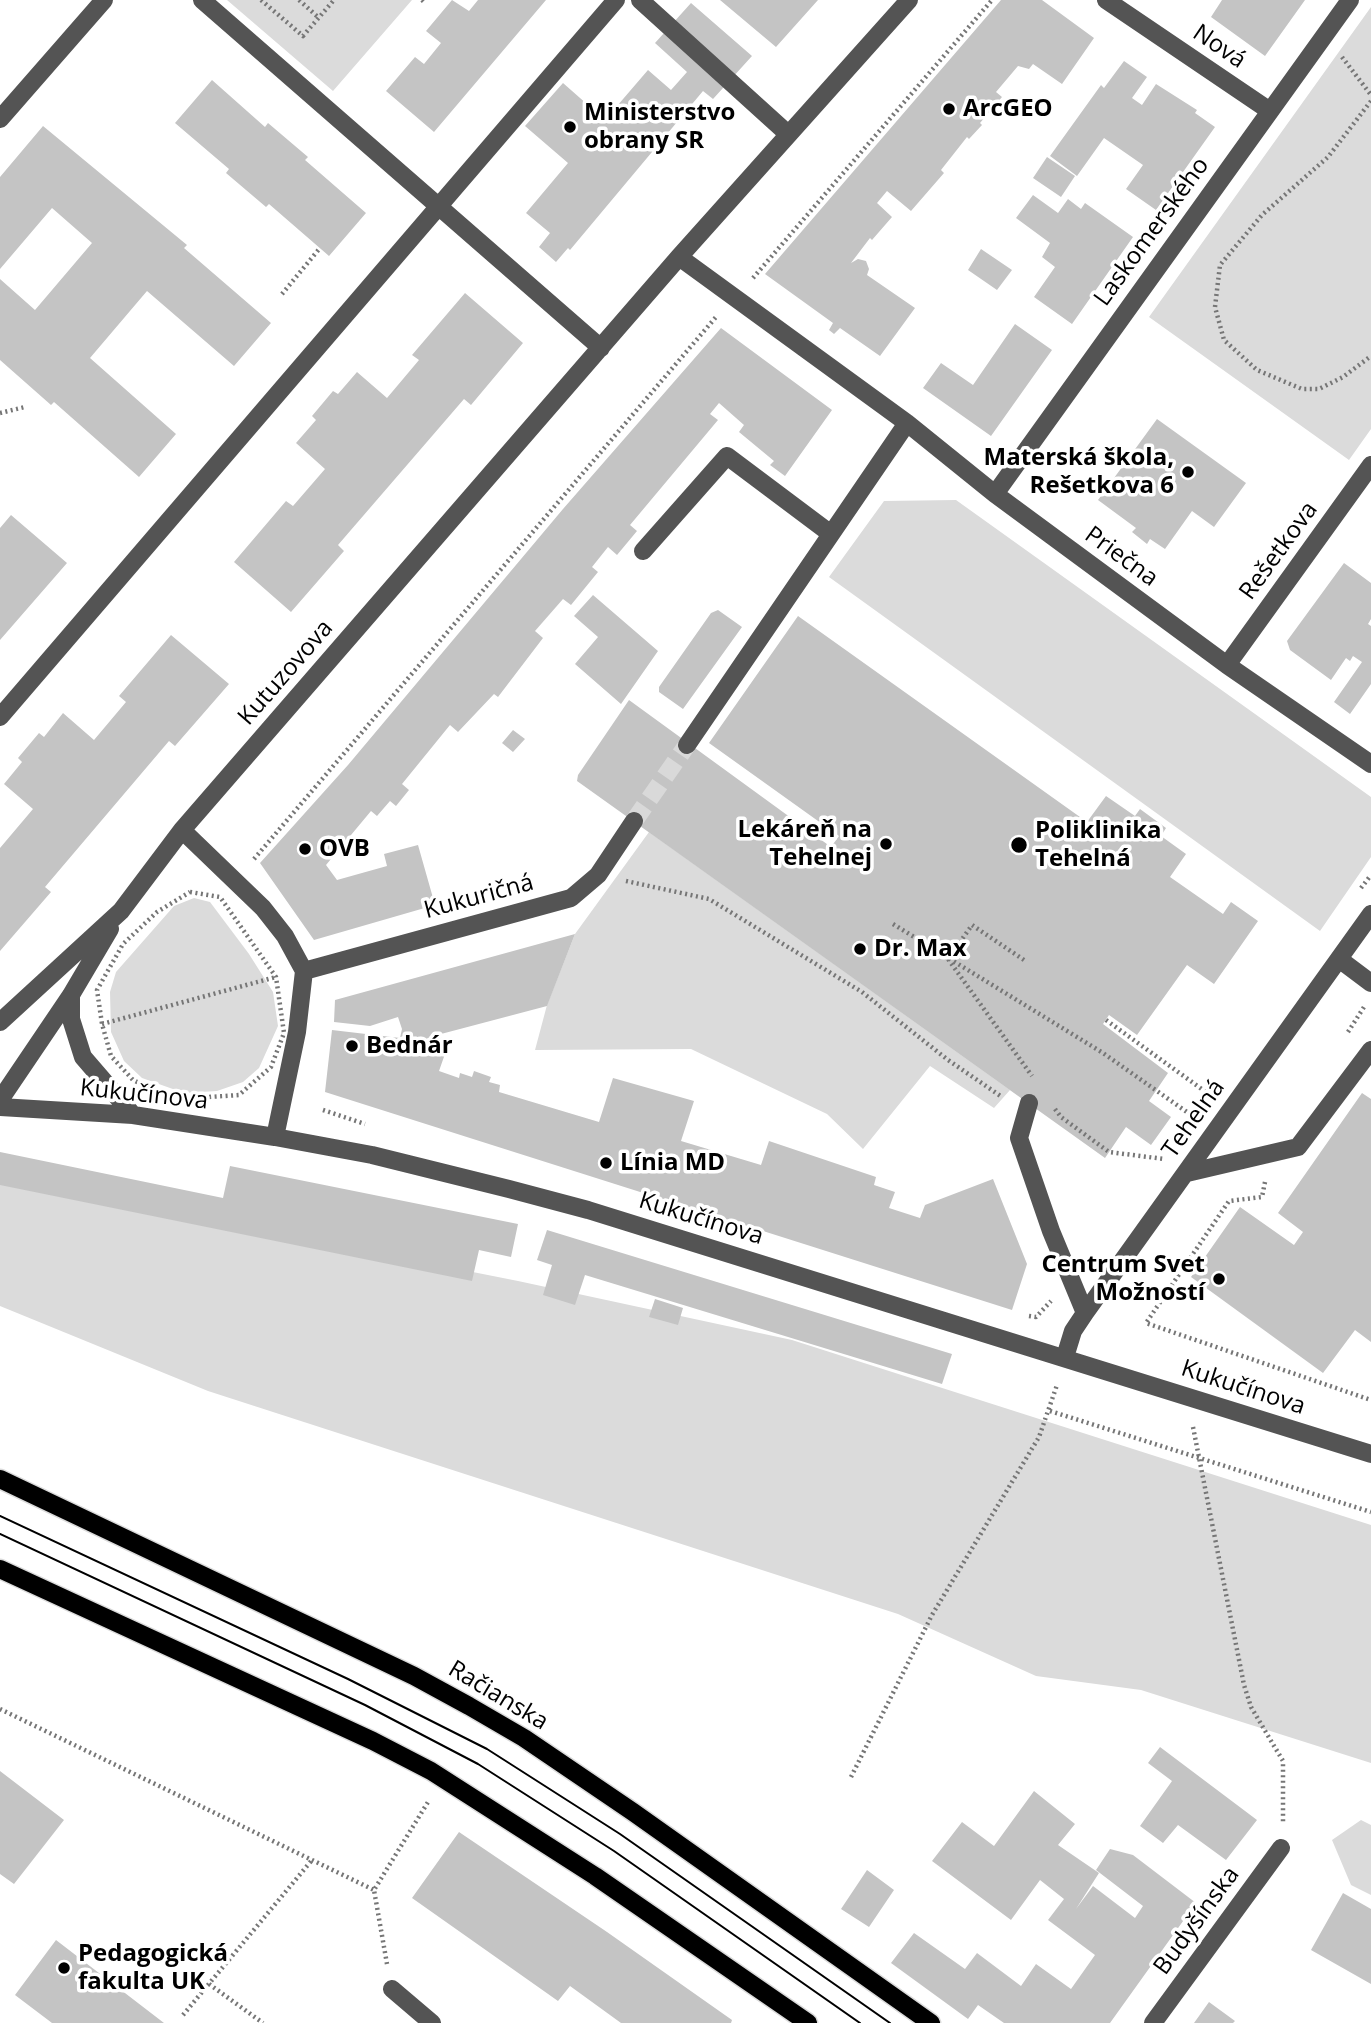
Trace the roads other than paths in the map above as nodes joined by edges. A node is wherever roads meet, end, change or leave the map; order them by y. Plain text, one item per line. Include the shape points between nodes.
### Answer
1 (104, 0) edge
2 (202, 0) edge
3 (616, 0) edge
4 (640, 0) edge
5 (909, 0) edge
6 (1106, 0) edge
7 (1350, 0) edge
8 (1270, 111) junction
9 (0, 119) edge
10 (788, 134) junction
11 (440, 206) junction
12 (679, 257) junction
13 (601, 348) junction
14 (907, 423) junction
15 (1371, 466) edge
16 (995, 494) junction
17 (831, 534) junction
18 (643, 551) dead end
19 (1227, 665) junction
20 (0, 717) edge
21 (687, 745) tunnel mouth
22 (1371, 764) edge
23 (634, 821) tunnel mouth
24 (182, 830) junction
25 (121, 911) junction
26 (1371, 914) edge
27 (1339, 959) junction
28 (304, 971) junction
29 (1371, 984) edge
30 (71, 995) junction
31 (0, 1022) edge
32 (1371, 1050) edge
33 (0, 1100) edge
34 (1029, 1104) dead end
35 (0, 1107) edge
36 (132, 1115) junction
37 (275, 1137) junction
38 (1187, 1173) junction
39 (1085, 1313) junction
40 (1065, 1357) junction
41 (1371, 1454) edge
42 (0, 1479) edge
43 (0, 1569) edge
44 (1281, 1848) road end
45 (392, 1989) road end
46 (432, 2023) edge
47 (808, 2023) edge
48 (931, 2023) edge
49 (1153, 2023) edge

1 - 9 street
2 - 11 street
3 - 11 street
4 - 10 street
5 - 10 street
6 - 8 street, Nová
7 - 8 street, Laskomerského
8 - 16 street, Laskomerského
10 - 12 street, Kutuzovova
11 - 13 street
11 - 20 street
12 - 13 street, Kutuzovova
12 - 14 street, Priečna
13 - 24 street, Kutuzovova
14 - 16 street, Priečna
14 - 17 street
15 - 19 street, Rešetkova
16 - 19 street, Priečna
17 - 18 street via 727,456
17 - 21 street
19 - 22 street, Priečna
23 - 28 street, Kukuričná via 598,875 571,898
24 - 25 street, Kutuzovova
24 - 28 street via 263,908
25 - 30 street
25 - 31 street, Kutuzovova
26 - 27 street, Tehelná
27 - 29 street
27 - 38 street, Tehelná
28 - 37 street via 297,1032
30 - 33 street
30 - 36 street via 71,1019 83,1057
32 - 38 street via 1298,1147
34 - 39 street via 1019,1138
35 - 36 street, Kukučínova
36 - 37 street, Kukučínova
37 - 40 street, Kukučínova via 372,1156 588,1210
38 - 39 street, Tehelná
39 - 40 street, Tehelná
40 - 41 street, Kukučínova
42 - 48 main road, Račianska via 414,1676 524,1738
43 - 47 main road via 431,1771 595,1876
44 - 49 street, Budyšínska
45 - 46 street

